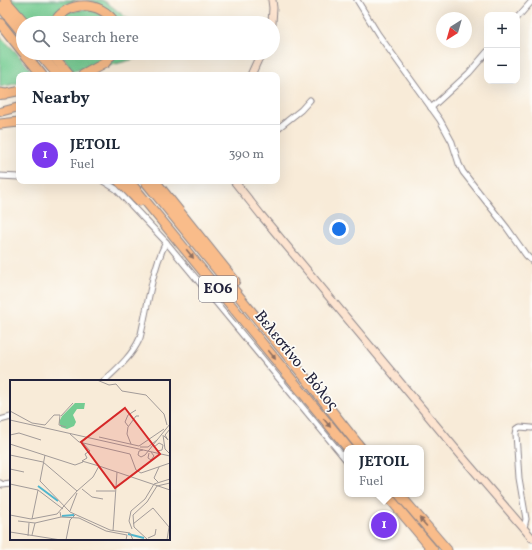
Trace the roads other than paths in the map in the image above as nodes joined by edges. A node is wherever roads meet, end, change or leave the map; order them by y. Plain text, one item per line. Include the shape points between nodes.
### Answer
1 (5, 0) edge
2 (272, 0) edge
3 (357, 0) edge
4 (532, 0) edge
5 (0, 6) edge
6 (520, 14) edge
7 (19, 16) edge
8 (58, 16) edge
9 (110, 16) edge
10 (273, 16) edge
11 (0, 24) edge
12 (16, 25) edge
13 (0, 31) edge
14 (16, 43) edge
15 (16, 46) edge
16 (484, 55) edge
17 (30, 60) edge
18 (45, 60) edge
19 (57, 60) edge
20 (58, 60) edge
21 (107, 60) edge
22 (258, 60) edge
23 (61, 65) junction
24 (40, 72) edge
25 (55, 72) edge
26 (67, 72) edge
27 (88, 72) edge
28 (252, 72) edge
29 (16, 91) edge
30 (2, 94) edge
31 (310, 100) dead end
32 (16, 108) edge
33 (431, 108) junction
34 (0, 112) edge
35 (16, 122) edge
36 (0, 124) edge
37 (280, 127) edge
38 (0, 176) edge
39 (16, 178) edge
40 (108, 184) edge
41 (122, 184) edge
42 (133, 184) edge
43 (147, 184) edge
44 (157, 184) edge
45 (236, 184) edge
46 (176, 236) junction
47 (166, 242) junction
48 (532, 261) edge
49 (304, 376) junction
50 (105, 380) edge
51 (10, 417) edge
52 (0, 420) edge
53 (532, 428) edge
54 (340, 439) junction
55 (333, 444) junction
56 (345, 445) edge
57 (359, 445) edge
58 (344, 457) edge
59 (0, 483) edge
60 (10, 484) edge
61 (389, 497) edge
62 (402, 497) edge
63 (524, 528) junction
64 (532, 538) edge
65 (433, 550) edge
66 (447, 550) edge

1 - 7 highway
2 - 10 street
3 - 33 street
4 - 6 street
5 - 12 highway
8 - 9 highway via 72,5 83,3 101,7
11 - 14 highway
13 - 15 highway
16 - 33 street
17 - 24 highway
18 - 25 highway
19 - 23 highway
20 - 23 highway
21 - 27 highway
22 - 28 street
23 - 26 highway
29 - 30 main road
31 - 37 street
32 - 34 main road
33 - 48 street via 449,136 463,172
35 - 36 highway
38 - 39 street
40 - 47 street via 116,189
41 - 46 highway
42 - 46 highway, Βελεστίνο - Βόλος / ΕΟ6
43 - 49 highway, Βελεστίνο - Βόλος / ΕΟ6
44 - 49 highway via 275,332
45 - 63 street
46 -> 54 highway, Βελεστίνο - Βόλος / ΕΟ6
47 - 50 street via 155,269 140,338 128,358
47 - 55 street
49 - 57 highway, Βελεστίνο - Βόλος / ΕΟ6
51 - 52 street
53 - 63 street via 520,427 516,434 519,478 526,519
54 - 55 street
54 - 56 highway, Βελεστίνο - Βόλος / ΕΟ6
55 - 58 street
59 - 60 street
61 - 65 highway
66 -> 62 highway
63 - 64 street

